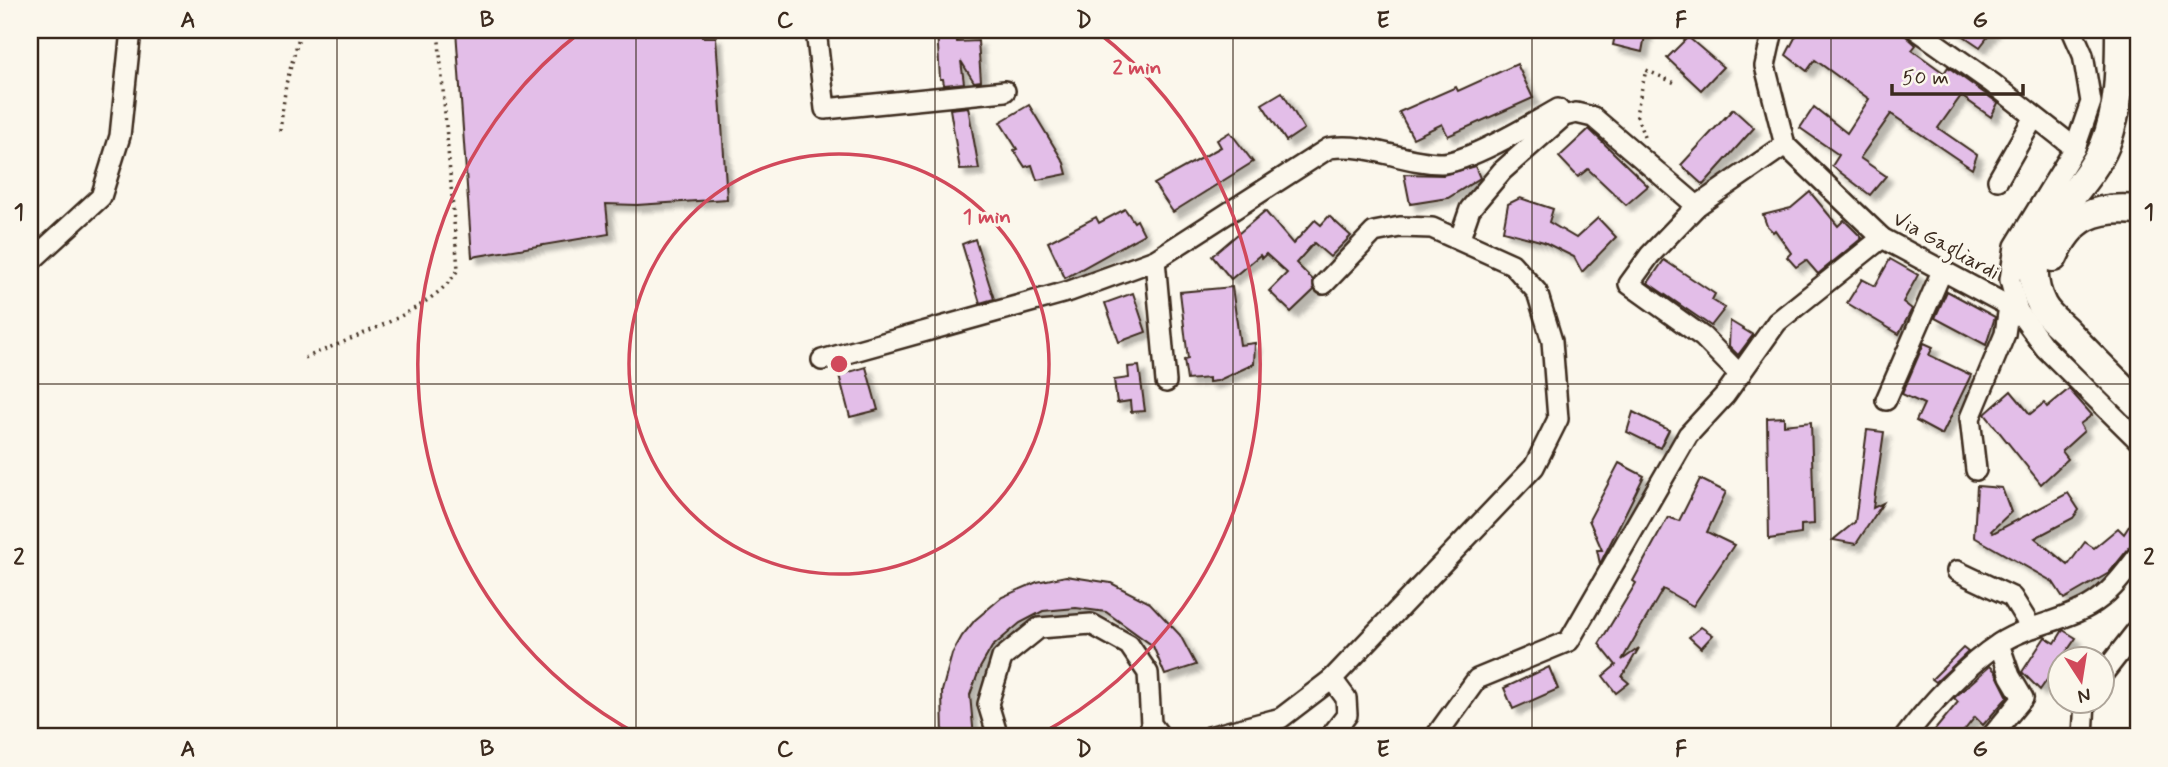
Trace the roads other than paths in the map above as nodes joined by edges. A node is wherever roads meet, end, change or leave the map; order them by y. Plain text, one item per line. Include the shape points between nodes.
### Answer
1 (131, 30) edge
2 (816, 30) edge
3 (1773, 30) edge
4 (1917, 30) edge
5 (2072, 30) edge
6 (2123, 30) edge
7 (2138, 76) edge
8 (1005, 91) dead end
9 (1564, 116) junction
10 (2034, 117) junction
11 (1785, 145) junction
12 (2075, 148) junction
13 (1998, 180) dead end
14 (1697, 206) junction
15 (2138, 210) edge
16 (1460, 238) junction
17 (1882, 238) junction
18 (1155, 260) junction
19 (30, 262) edge
20 (1942, 271) junction
21 (1324, 284) dead end
22 (2013, 308) junction
23 (2078, 343) junction
24 (822, 360) dead end
25 (1740, 375) junction
26 (1166, 382) dead end
27 (1886, 400) dead end
28 (2138, 404) edge
29 (2138, 440) edge
30 (1976, 470) dead end
31 (2138, 556) edge
32 (1957, 571) dead end
33 (2029, 626) junction
34 (2138, 629) edge
35 (1998, 644) junction
36 (2116, 657) edge
37 (1332, 679) junction
38 (2084, 714) edge
39 (998, 737) edge
40 (1161, 737) edge
41 (1209, 737) edge
42 (1330, 737) edge
43 (1435, 737) edge
44 (1905, 737) edge
45 (1991, 737) edge
46 (2083, 737) edge

1 - 19 street via 120,136 101,197
2 - 8 street via 825,108
3 - 11 street via 1765,66
4 - 10 street
5 - 12 street via 2083,55 2091,102
6 - 7 highway
6 - 23 highway via 2116,112 2104,147 2044,233 2036,254 2034,273 2043,307
9 - 14 street via 1592,117
9 - 16 street via 1494,180 1470,209
9 - 18 street via 1558,109 1499,143 1442,163 1350,145 1329,148
10 - 12 street
10 - 13 street
11 - 14 street
11 - 17 street, Via Gagliardi
12 - 22 street via 2015,246 2010,280
14 - 25 street via 1629,284 1703,337
15 - 23 highway via 2113,208 2090,213 2064,233 2052,258 2050,290 2058,313
16 - 21 street via 1432,228 1374,232
16 - 37 street via 1512,264 1537,292 1552,341 1558,419 1534,467
17 - 20 street, Via Gagliardi
17 - 25 street via 1777,323
18 - 24 street via 1070,291
18 - 26 street
20 - 22 street, Via Gagliardi
20 - 27 street
22 - 29 street, Via Gagliardi via 2045,348
22 - 30 street via 1970,418
23 - 28 highway
25 - 43 street via 1688,435 1569,641 1476,679
31 - 33 street via 2118,583 2089,606
32 - 33 street via 2012,597
33 - 35 street
34 - 36 street
35 - 44 street
35 - 45 street via 2023,698
37 - 41 street via 1282,718
37 - 42 street via 1346,698 1347,715
38 - 46 street
39 - 40 street via 988,704 1002,658 1039,628 1091,624 1129,645 1148,673 1152,724

